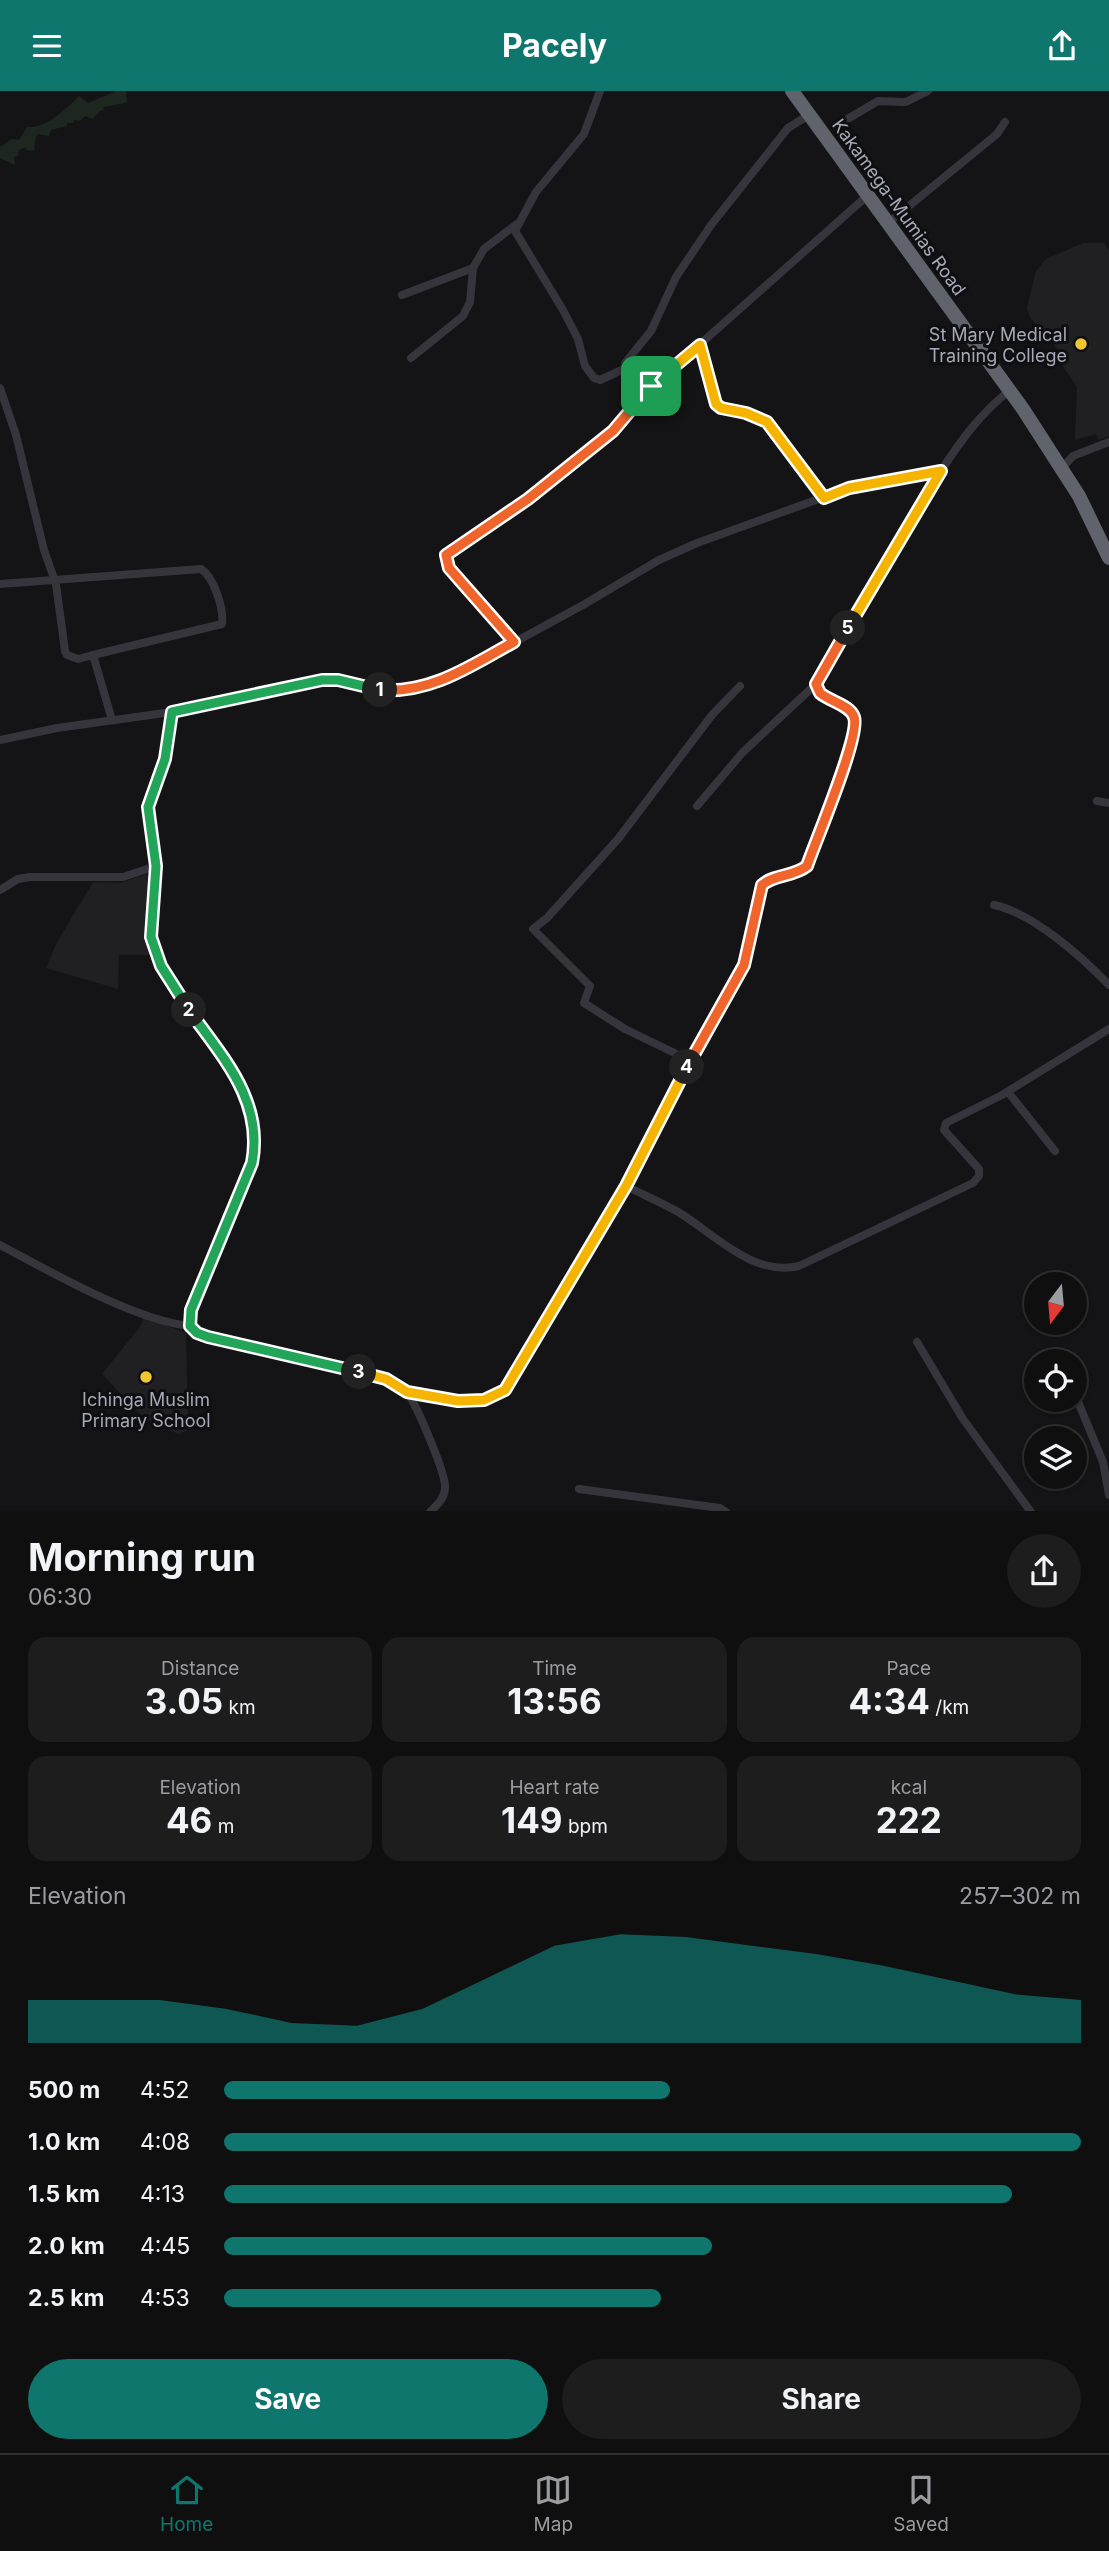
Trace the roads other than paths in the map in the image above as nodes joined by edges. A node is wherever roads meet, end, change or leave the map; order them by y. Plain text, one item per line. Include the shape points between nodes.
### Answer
1 (600, 91) edge
2 (792, 91) edge
3 (928, 91) edge
4 (809, 115) junction
5 (1005, 123) dead end
6 (839, 124) dead end
7 (867, 196) junction
8 (520, 222) junction
9 (887, 224) junction
10 (473, 268) junction
11 (402, 295) dead end
12 (700, 345) junction
13 (411, 358) dead end
14 (624, 369) junction
15 (651, 386) junction
16 (0, 389) edge
17 (1010, 390) junction
18 (1109, 442) edge
19 (1062, 468) junction
20 (941, 471) junction
21 (824, 498) junction
22 (1109, 558) edge
23 (55, 580) junction
24 (0, 584) edge
25 (514, 642) junction
26 (93, 655) junction
27 (816, 684) junction
28 (740, 686) dead end
29 (172, 712) junction
30 (112, 720) junction
31 (0, 740) edge
32 (1097, 801) dead end
33 (1109, 803) edge
34 (697, 806) dead end
35 (156, 866) junction
36 (0, 890) edge
37 (994, 905) dead end
38 (1109, 985) edge
39 (1109, 1029) edge
40 (691, 1061) junction
41 (1008, 1092) junction
42 (1055, 1151) dead end
43 (626, 1186) junction
44 (0, 1245) edge
45 (190, 1326) junction
46 (917, 1342) dead end
47 (407, 1392) junction
48 (1082, 1412) edge
49 (579, 1489) dead end
50 (1109, 1495) edge
51 (430, 1511) edge
52 (726, 1511) edge
53 (1031, 1511) edge

1 - 8 street via 584,134 536,193
2 - 4 highway, Kakamega-Mumias Road
3 - 6 street via 906,102 878,101
4 - 7 highway, Kakamega-Mumias Road
4 - 14 street via 788,128 711,225
5 - 9 street
7 - 9 highway, Kakamega-Mumias Road
7 - 12 street
8 - 10 street via 484,249
8 - 14 street via 515,234 563,310 585,366 600,380
9 - 17 highway, Kakamega-Mumias Road
10 - 11 street
10 - 13 street via 470,302 463,316
12 - 15 street
12 - 21 street via 716,404 767,422
14 - 15 street
15 - 25 street via 613,431 528,499 446,555 449,568
16 - 23 street
17 - 19 highway, Kakamega-Mumias Road
17 - 20 street via 984,411
18 - 19 street via 1073,456
19 - 22 highway, Kakamega-Mumias Road
20 - 21 street via 849,488
20 - 27 street
21 - 25 street via 741,525 659,560
23 - 24 street
23 - 26 street via 65,651 78,659
23 - 26 street via 201,569 208,574 222,624
25 - 29 street via 420,688 379,690 322,680
26 - 30 street
27 - 34 street via 743,752
27 - 40 street via 820,693 854,717 846,764 807,866 762,885 744,965
28 - 40 street via 712,715 618,839 533,929 590,986 584,1003
29 - 30 street
29 - 35 street via 163,770 148,804
30 - 31 street
32 - 33 street
35 - 36 street via 123,877 30,877
35 - 45 street via 153,947 170,983 245,1091 255,1137 252,1163 191,1310
37 - 38 street via 1028,920
39 - 41 street
40 - 43 street
41 - 42 street
41 - 43 street via 945,1125 948,1137 979,1169 975,1181 799,1266 777,1268 753,1261 669,1207
43 - 47 street via 505,1390 493,1398 474,1401
44 - 45 street via 101,1296
45 - 47 street via 208,1337 378,1377
46 - 53 street via 963,1419
47 - 51 street via 445,1480 441,1499
48 - 50 street via 1103,1462
49 - 52 street

